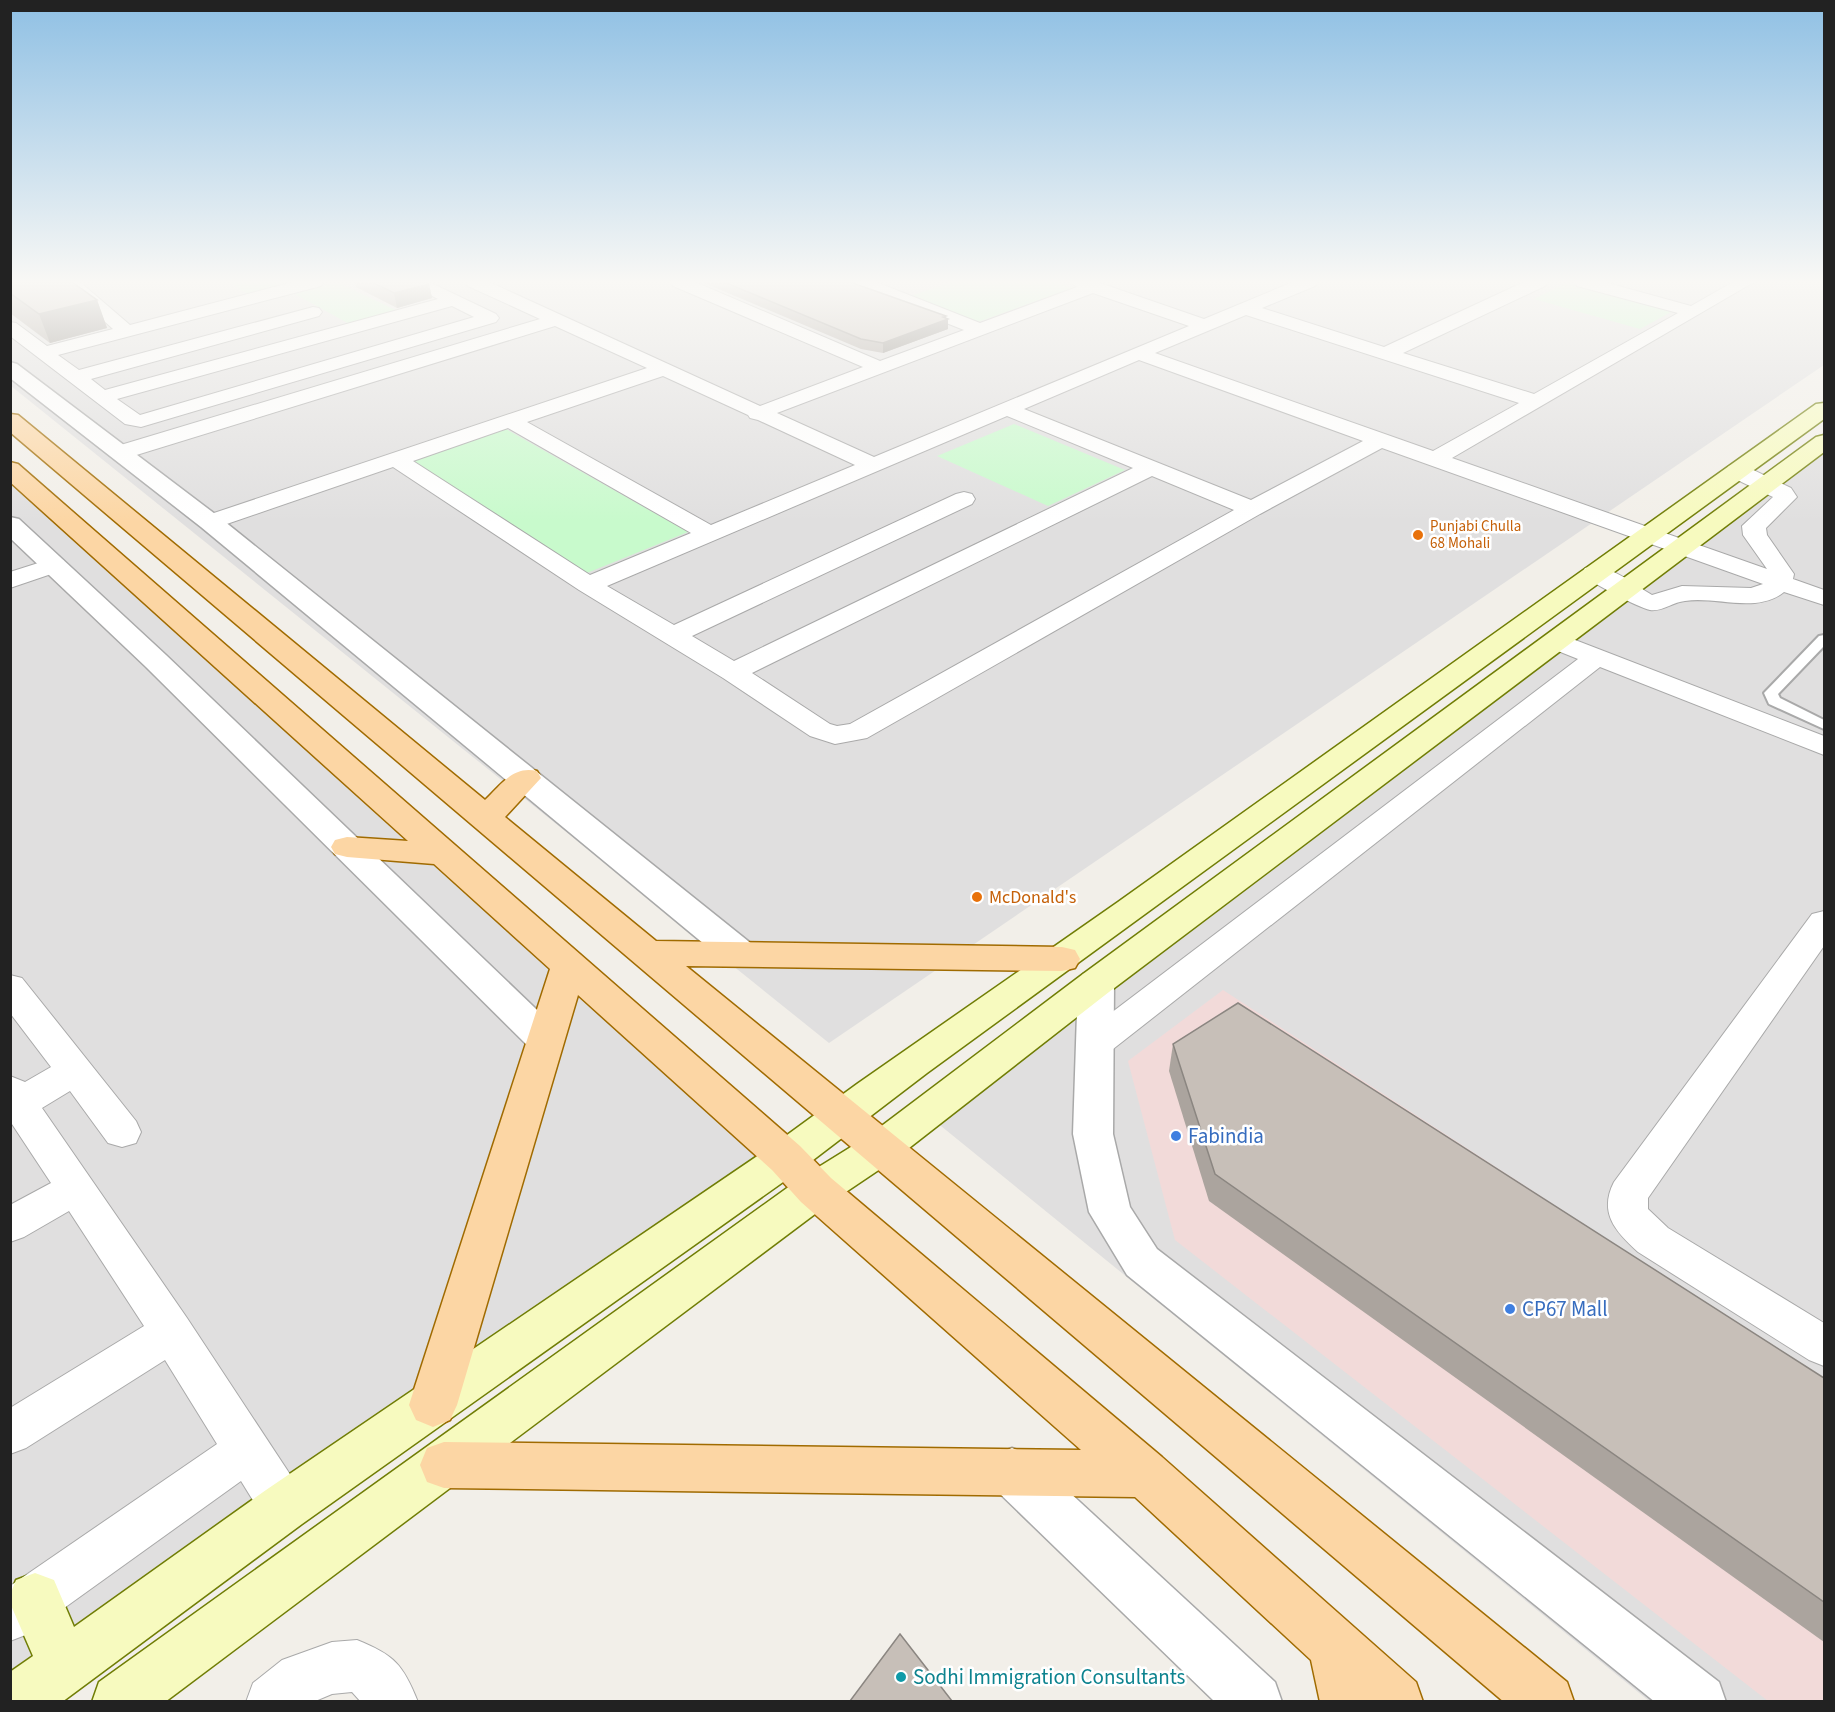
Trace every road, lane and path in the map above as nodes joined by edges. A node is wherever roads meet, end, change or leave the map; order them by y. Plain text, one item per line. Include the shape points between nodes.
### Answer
1 (56, 362) edge
2 (131, 362) edge
3 (229, 362) edge
4 (338, 362) edge
5 (417, 362) edge
6 (644, 362) edge
7 (867, 362) edge
8 (897, 362) edge
9 (1120, 362) edge
10 (1162, 362) edge
11 (1414, 362) edge
12 (1607, 362) edge
13 (221, 364) junction
14 (10, 368) edge
15 (881, 368) junction
16 (661, 370) junction
17 (76, 377) junction
18 (254, 386) junction
19 (102, 396) junction
20 (294, 399) junction
21 (1537, 402) junction
22 (268, 407) junction
23 (1006, 409) junction
24 (1824, 409) edge
25 (757, 414) junction
26 (10, 420) edge
27 (509, 420) junction
28 (1382, 439) junction
29 (1824, 442) edge
30 (122, 452) junction
31 (1437, 458) junction
32 (395, 459) junction
33 (873, 465) junction
34 (1151, 468) junction
35 (10, 469) edge
36 (1737, 471) junction
37 (1767, 485) junction
38 (964, 500) dead end
39 (1252, 509) junction
40 (210, 522) junction
41 (10, 524) edge
42 (710, 534) junction
43 (1648, 534) junction
44 (1683, 548) junction
45 (54, 566) junction
46 (1594, 573) junction
47 (10, 581) edge
48 (1780, 582) junction
49 (588, 585) junction
50 (1627, 589) junction
51 (1824, 598) edge
52 (672, 636) junction
53 (1824, 639) edge
54 (1557, 641) junction
55 (1597, 657) junction
56 (733, 672) junction
57 (1824, 725) edge
58 (1824, 746) edge
59 (526, 778) junction
60 (486, 817) junction
61 (347, 847) junction
62 (441, 854) junction
63 (1824, 922) edge
64 (647, 952) junction
65 (740, 954) junction
66 (569, 966) junction
67 (1079, 971) junction
68 (10, 987) edge
69 (545, 1040) junction
70 (1095, 1044) junction
71 (75, 1071) junction
72 (15, 1097) edge
73 (840, 1115) junction
74 (122, 1132) dead end
75 (881, 1148) junction
76 (801, 1174) junction
77 (76, 1188) junction
78 (10, 1225) edge
79 (172, 1332) junction
80 (1824, 1346) edge
81 (434, 1405) junction
82 (10, 1433) edge
83 (247, 1450) junction
84 (444, 1465) junction
85 (1012, 1472) junction
86 (1145, 1474) junction
87 (284, 1507) junction
88 (23, 1607) edge
89 (1334, 1646) junction
90 (64, 1666) junction
91 (15, 1701) edge
92 (119, 1701) edge
93 (273, 1701) edge
94 (392, 1701) edge
95 (1255, 1701) edge
96 (1348, 1701) edge
97 (1396, 1701) edge
98 (1547, 1701) edge
99 (1699, 1701) edge

1 - 17 street
2 - 17 street
3 - 13 street
4 - 18 street
5 - 20 street
6 - 16 street
7 - 15 street
8 - 15 street
9 - 23 street
10 - 28 street
11 - 21 street
12 - 21 street
13 - 18 street
13 - 19 street
14 - 30 street
15 - 25 street
16 - 25 street
16 - 27 street
17 - 19 street
18 - 19 street via 136,421
18 - 20 street
18 - 22 street
20 - 22 street
21 - 31 street
22 - 30 street
23 - 33 street
23 - 34 street
24 - 36 main road
25 - 33 street
26 - 60 main road
27 - 32 street
27 - 42 street
28 - 31 street
28 - 39 street
29 - 37 main road
30 - 40 street
31 - 43 street
32 - 40 street
32 - 49 street
33 - 42 street
34 - 39 street
34 - 56 street
35 - 62 main road
36 - 37 street
36 - 43 main road
37 - 44 main road
37 - 48 street via 1786,498 1754,526 1755,535 1782,574
38 - 52 street
39 - 56 street via 857,732 835,735 820,730
40 - 59 street
41 - 45 street
42 - 49 street
43 - 44 street
43 - 46 main road
44 - 48 street
44 - 50 main road
45 - 47 street
45 - 61 street
46 - 50 street
46 - 67 main road
48 - 50 street via 1762,595 1682,592 1658,603 1642,600
48 - 51 street
49 - 52 street
50 - 54 main road
52 - 56 street
53 - 57 lane via 1771,693 1774,701
54 - 55 street
54 - 67 main road
55 - 58 street
55 - 70 street
59 - 60 main road
59 - 65 street
60 - 64 main road
61 - 62 main road
61 - 69 street
62 - 66 main road
63 - 80 street via 1628,1194 1626,1207 1633,1222 1653,1240
64 - 65 main road
64 - 73 main road
65 - 67 main road
66 - 69 main road
66 - 76 main road
67 - 70 street
67 - 73 main road
67 - 75 main road
68 - 71 street
69 - 81 main road
70 - 99 street via 1093,1134 1100,1173 1110,1212 1142,1262
71 - 72 street
71 - 74 street
72 - 77 street
73 - 75 main road
73 - 76 main road
75 - 76 main road
75 - 98 main road
76 - 81 main road
76 - 84 main road
76 - 86 main road
77 - 78 street
77 - 79 street
79 - 82 street
79 - 83 street
81 - 87 main road
83 - 87 street
83 - 88 street
84 - 85 main road
84 - 92 main road
85 - 86 main road
85 - 95 street
86 - 89 main road
87 - 90 main road
88 - 90 main road
89 - 96 main road
89 - 97 main road
90 - 91 main road
93 - 94 street via 300,1678 332,1668 357,1666 376,1677

